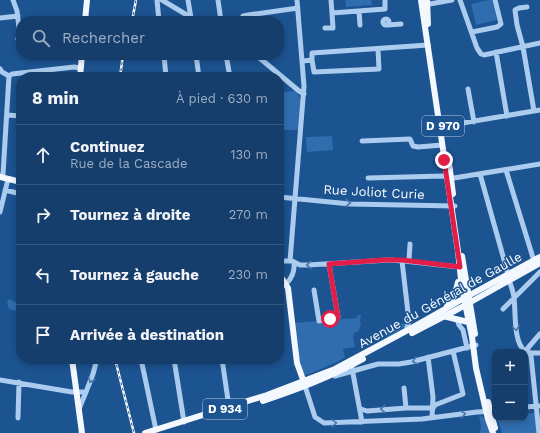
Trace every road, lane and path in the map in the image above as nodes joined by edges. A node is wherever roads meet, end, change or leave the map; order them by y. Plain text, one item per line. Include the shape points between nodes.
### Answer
1 (13, 0) edge
2 (87, 0) edge
3 (157, 0) edge
4 (162, 0) edge
5 (188, 0) edge
6 (218, 0) edge
7 (297, 0) edge
8 (331, 0) edge
9 (385, 0) edge
10 (452, 0) edge
11 (460, 0) edge
12 (495, 0) edge
13 (424, 3) edge
14 (527, 7) dead end
15 (298, 8) junction
16 (385, 9) junction
17 (359, 11) junction
18 (332, 13) junction
19 (16, 16) edge
20 (18, 16) edge
21 (85, 16) edge
22 (159, 16) edge
23 (186, 16) edge
24 (191, 16) edge
25 (220, 16) edge
26 (243, 16) edge
27 (0, 18) edge
28 (401, 24) dead end
29 (360, 26) dead end
30 (325, 28) dead end
31 (472, 32) junction
32 (540, 44) edge
33 (428, 45) junction
34 (524, 47) junction
35 (378, 49) junction
36 (496, 52) junction
37 (81, 60) edge
38 (164, 60) edge
39 (197, 60) edge
40 (227, 60) edge
41 (262, 60) edge
42 (312, 60) junction
43 (303, 61) junction
44 (80, 68) junction
45 (0, 69) edge
46 (43, 71) joint
47 (33, 72) edge
48 (79, 72) edge
49 (80, 72) edge
50 (166, 72) edge
51 (198, 72) edge
52 (229, 72) edge
53 (276, 72) edge
54 (16, 74) edge
55 (9, 76) junction
56 (284, 78) edge
57 (468, 89) dead end
58 (304, 94) junction
59 (537, 111) edge
60 (7, 114) junction
61 (16, 115) edge
62 (507, 116) junction
63 (474, 122) junction
64 (441, 127) junction
65 (362, 141) dead end
66 (442, 146) junction
67 (540, 164) edge
68 (506, 170) junction
69 (480, 174) junction
70 (0, 177) edge
71 (449, 177) junction
72 (368, 178) dead end
73 (8, 179) junction
74 (16, 181) edge
75 (5, 190) junction
76 (16, 193) edge
77 (284, 198) edge
78 (296, 199) junction
79 (453, 206) junction
80 (0, 212) edge
81 (410, 244) dead end
82 (402, 260) junction
83 (292, 261) junction
84 (409, 261) junction
85 (539, 261) edge
86 (284, 262) edge
87 (329, 264) junction
88 (460, 267) junction
89 (540, 272) edge
90 (460, 277) junction
91 (509, 277) junction
92 (284, 281) edge
93 (286, 284) junction
94 (314, 290) dead end
95 (514, 298) junction
96 (466, 301) junction
97 (445, 309) junction
98 (504, 309) dead end
99 (443, 316) junction
100 (457, 319) junction
101 (409, 321) junction
102 (469, 323) junction
103 (415, 327) junction
104 (406, 331) junction
105 (540, 334) edge
106 (472, 346) junction
107 (453, 351) junction
108 (529, 353) junction
109 (540, 353) edge
110 (428, 357) junction
111 (71, 364) edge
112 (96, 364) edge
113 (142, 364) edge
114 (175, 364) edge
115 (223, 364) edge
116 (351, 366) junction
117 (0, 380) edge
118 (19, 382) junction
119 (304, 383) junction
120 (404, 388) dead end
121 (76, 392) junction
122 (86, 392) junction
123 (538, 406) edge
124 (229, 407) junction
125 (528, 407) edge
126 (406, 408) junction
127 (432, 408) junction
128 (78, 410) junction
129 (361, 410) junction
130 (490, 411) edge
131 (18, 418) dead end
132 (432, 418) junction
133 (184, 422) junction
134 (362, 422) junction
135 (158, 431) edge
136 (82, 433) edge
137 (145, 433) edge
138 (493, 433) edge
139 (497, 433) edge
140 (539, 433) edge

1 - 20 street
2 - 21 main road
3 - 22 street
4 - 23 street
5 - 24 street
6 - 25 street
7 - 15 street
8 - 18 street
9 - 16 street
10 - 13 street
11 - 31 street
12 - 31 street via 501,24
13 - 33 main road, D 970
14 - 34 street via 516,10 517,25
15 - 26 street
15 - 43 street
16 - 17 street
16 - 28 street via 387,22
17 - 18 street
17 - 29 street
18 - 30 street via 333,28
19 - 27 street
31 - 36 street via 481,54
32 - 34 street
33 - 35 street
33 - 64 main road, D 970
34 - 36 street
34 - 59 street
35 - 42 street via 312,53
35 - 42 street via 379,69 314,72
36 - 62 street
37 - 44 main road
38 - 50 street
39 - 51 street
40 - 52 street
41 - 53 street
42 - 43 street
43 - 58 street
44 - 46 street
44 - 48 main road
44 - 49 main road
45 - 55 street
46 - 47 street
54 - 55 street
55 - 60 street
56 - 58 street
57 - 63 street
58 - 78 street
59 - 62 street
60 - 61 street
60 - 70 street via 3,174
62 - 63 street
63 - 64 street
64 - 66 main road, D 970
64 - 71 main road, D 970
65 - 66 street via 410,139 413,146
66 - 71 main road, D 970
67 - 68 street
68 - 69 street
68 - 85 street
69 - 71 street
69 - 91 street
70 - 73 main road
71 - 72 street
71 - 79 main road, D 970
73 - 74 main road
73 - 75 street
75 - 76 street
75 - 80 street
77 - 78 street, Rue Joliot Curie
78 -> 79 street, Rue Joliot Curie via 350,204
78 - 83 street
79 - 88 main road, D 970
79 - 96 main road, D 970
81 - 84 street
82 - 84 street
82 - 87 street
82 - 101 street
83 - 86 street
87 -> 83 street via 302,265
83 - 93 street via 294,270
84 - 88 street
85 - 91 main road, Avenue du Général de Gaulle / D 934
87 - 94 street via 338,317 319,321
88 - 90 main road, D 970
89 - 95 street
90 - 96 main road, D 970
90 - 97 main road via 455,294
91 - 95 street
91 - 96 main road, Avenue du Général de Gaulle / D 934
92 - 93 main road
93 - 119 main road via 297,363
95 - 98 street
95 -> 108 street via 518,337 522,349
96 - 97 main road, Avenue du Général de Gaulle / D 934
96 - 99 main road, Avenue du Général de Gaulle / D 934
96 - 102 main road, D 970
96 - 106 main road, D 970 via 475,336
97 - 103 main road, Avenue du Général de Gaulle / D 934
99 - 100 main road
99 - 116 main road, Avenue du Général de Gaulle / D 934
100 - 102 main road
100 - 106 street
101 - 103 street
101 - 104 street
102 - 106 main road, D 970
103 - 104 main road, Avenue du Général de Gaulle / D 934
104 - 116 main road, Avenue du Général de Gaulle / D 934
105 - 108 street via 527,348
106 - 107 street
106 - 130 main road, D 970
107 - 110 street
107 - 127 street via 463,394
108 - 109 street
108 - 123 street
110 -> 116 street via 406,363
110 - 127 street
111 - 121 main road
112 -> 122 street
113 - 135 street
114 - 133 street
115 - 124 street
116 - 119 main road, Avenue du Général de Gaulle / D 934
116 - 119 main road, Avenue du Général de Gaulle / D 934 via 328,377
116 - 129 street
117 - 118 street
118 - 121 street
118 - 131 street
119 - 124 main road, D 934
119 -> 134 street via 314,414 322,423
119 - 135 main road, D 934 via 280,395
120 - 126 street
121 - 122 street
121 - 128 main road
122 - 128 street
123 - 125 street
123 - 140 street
124 - 133 main road, D 934
126 - 127 street
126 -> 129 street
127 - 132 street
128 - 136 main road
129 - 134 street
132 -> 130 street
130 - 138 main road, D 970
130 - 139 main road, D 970
132 - 134 street
133 - 135 main road, D 934
135 - 137 main road, D 934

